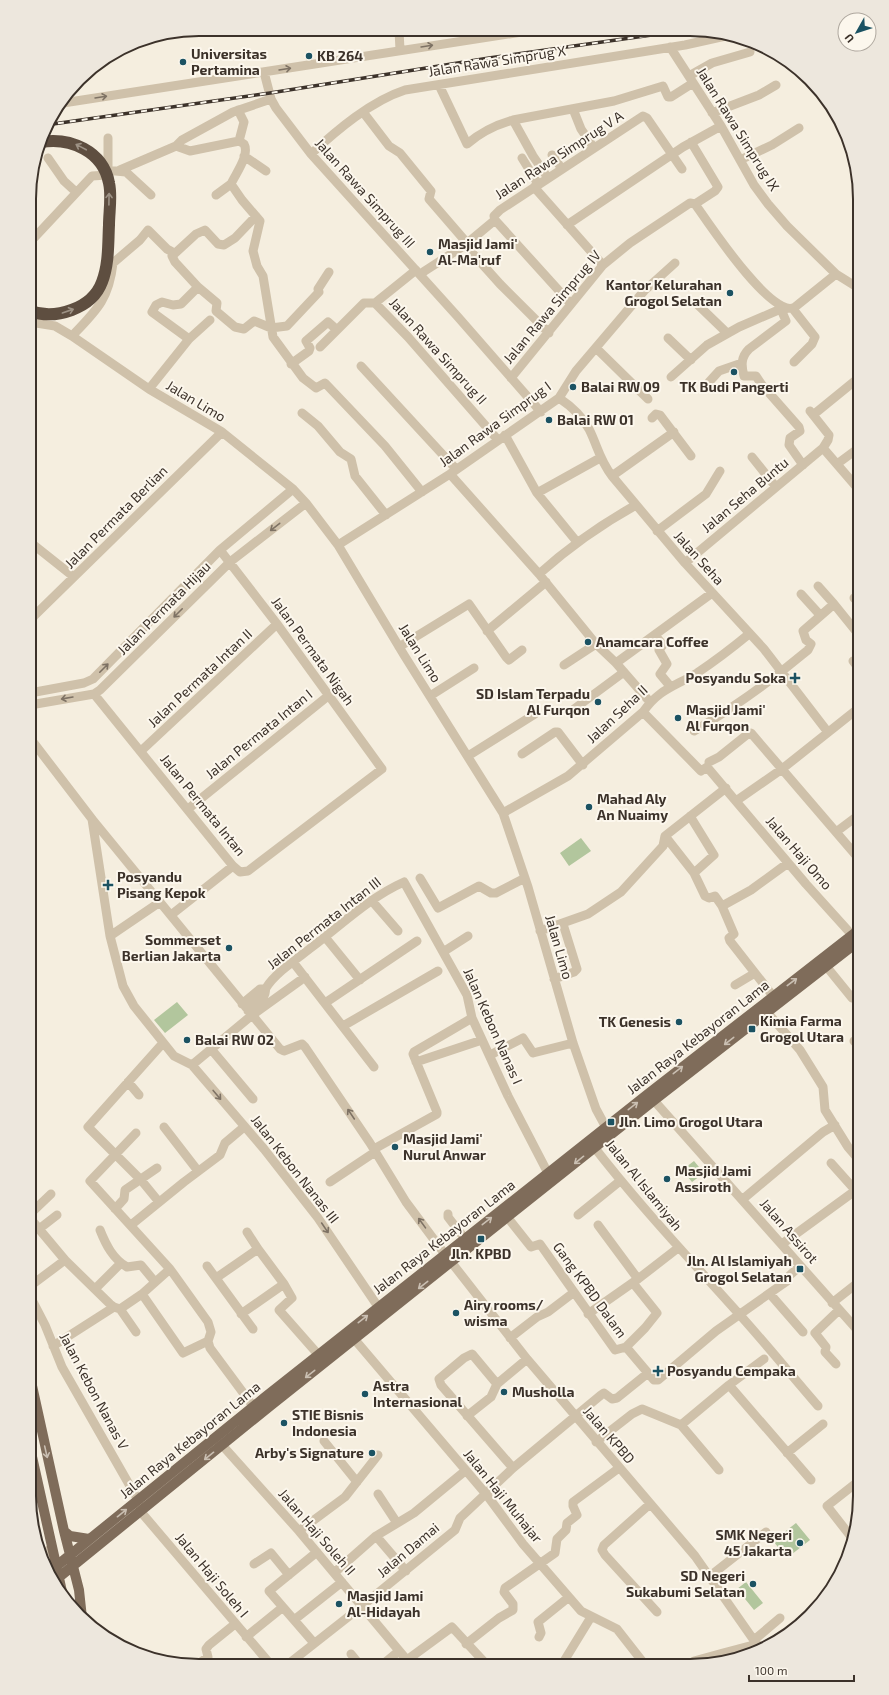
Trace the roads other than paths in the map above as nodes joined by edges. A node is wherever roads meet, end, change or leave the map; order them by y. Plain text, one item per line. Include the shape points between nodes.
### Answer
1 (399, 36) edge
2 (461, 36) edge
3 (716, 38) edge
4 (670, 47) junction
5 (400, 50) junction
6 (750, 52) dead end
7 (264, 72) junction
8 (691, 79) junction
9 (439, 85) junction
10 (776, 86) dead end
11 (271, 99) junction
12 (69, 102) edge
13 (573, 109) junction
14 (238, 110) junction
15 (363, 112) junction
16 (712, 113) junction
17 (513, 120) junction
18 (721, 126) junction
19 (799, 128) dead end
20 (108, 138) dead end
21 (239, 141) junction
22 (46, 142) edge
23 (691, 142) junction
24 (176, 146) junction
25 (594, 148) junction
26 (311, 154) junction
27 (672, 154) junction
28 (244, 156) junction
29 (552, 156) dead end
30 (48, 158) dead end
31 (522, 158) dead end
32 (740, 160) junction
33 (562, 169) junction
34 (682, 169) dead end
35 (120, 170) junction
36 (266, 171) dead end
37 (106, 172) junction
38 (548, 178) junction
39 (232, 184) junction
40 (536, 186) junction
41 (76, 192) junction
42 (151, 195) dead end
43 (216, 195) dead end
44 (695, 204) junction
45 (256, 216) junction
46 (495, 220) junction
47 (567, 225) junction
48 (36, 236) edge
49 (466, 244) junction
50 (174, 253) junction
51 (675, 263) dead end
52 (603, 264) junction
53 (329, 272) dead end
54 (418, 272) junction
55 (836, 274) junction
56 (853, 284) edge
57 (198, 287) junction
58 (375, 303) junction
59 (571, 304) junction
60 (697, 304) dead end
61 (787, 308) junction
62 (36, 312) edge
63 (210, 320) dead end
64 (36, 323) edge
65 (271, 328) junction
66 (336, 329) junction
67 (549, 333) junction
68 (728, 334) junction
69 (72, 336) junction
70 (668, 338) dead end
71 (189, 339) junction
72 (320, 347) dead end
73 (597, 349) junction
74 (691, 360) junction
75 (794, 362) dead end
76 (742, 363) junction
77 (291, 364) junction
78 (361, 366) dead end
79 (671, 377) dead end
80 (511, 378) junction
81 (709, 382) dead end
82 (853, 382) edge
83 (149, 389) junction
84 (559, 398) junction
85 (648, 399) dead end
86 (541, 412) junction
87 (302, 413) dead end
88 (652, 418) dead end
89 (222, 432) junction
90 (674, 432) junction
91 (501, 438) junction
92 (823, 448) junction
93 (853, 452) edge
94 (691, 456) dead end
95 (752, 457) dead end
96 (600, 458) junction
97 (837, 464) junction
98 (803, 465) junction
99 (720, 471) dead end
100 (453, 472) junction
101 (612, 476) junction
102 (853, 483) edge
103 (776, 488) junction
104 (293, 489) junction
105 (422, 492) junction
106 (536, 493) junction
107 (306, 503) junction
108 (636, 505) junction
109 (386, 515) junction
110 (657, 531) junction
111 (577, 542) junction
112 (338, 545) junction
113 (36, 547) edge
114 (220, 550) junction
115 (230, 562) junction
116 (685, 563) junction
117 (540, 574) junction
118 (74, 578) junction
119 (546, 582) junction
120 (818, 586) dead end
121 (712, 593) junction
122 (801, 594) dead end
123 (834, 604) junction
124 (36, 614) edge
125 (820, 615) junction
126 (277, 624) junction
127 (853, 628) edge
128 (487, 631) junction
129 (749, 634) junction
130 (656, 635) junction
131 (596, 644) junction
132 (399, 647) junction
133 (522, 650) dead end
134 (616, 663) junction
135 (564, 665) dead end
136 (474, 668) dead end
137 (624, 672) junction
138 (782, 672) junction
139 (670, 686) junction
140 (36, 692) edge
141 (94, 694) junction
142 (328, 696) junction
143 (430, 696) junction
144 (650, 702) junction
145 (36, 704) edge
146 (574, 709) dead end
147 (643, 712) junction
148 (853, 713) edge
149 (535, 714) dead end
150 (694, 731) dead end
151 (827, 731) junction
152 (36, 746) edge
153 (141, 751) junction
154 (522, 754) dead end
155 (468, 756) junction
156 (709, 762) dead end
157 (583, 765) junction
158 (382, 769) joint
159 (782, 769) junction
160 (726, 788) junction
161 (736, 801) junction
162 (188, 809) junction
163 (503, 813) junction
164 (690, 816) junction
165 (92, 819) junction
166 (853, 819) edge
167 (836, 832) junction
168 (665, 836) junction
169 (853, 852) edge
170 (788, 863) junction
171 (233, 866) junction
172 (694, 873) junction
173 (420, 878) dead end
174 (525, 878) junction
175 (404, 882) joint
176 (372, 901) junction
177 (160, 902) junction
178 (722, 906) junction
179 (170, 915) junction
180 (563, 924) junction
181 (853, 929) edge
182 (398, 931) dead end
183 (540, 931) junction
184 (110, 936) junction
185 (468, 936) dead end
186 (325, 937) junction
187 (853, 938) edge
188 (853, 939) edge
189 (417, 941) dead end
190 (443, 952) junction
191 (294, 962) junction
192 (826, 966) junction
193 (438, 971) dead end
194 (755, 973) junction
195 (305, 977) junction
196 (554, 979) junction
197 (360, 980) junction
198 (735, 985) dead end
199 (773, 996) junction
200 (852, 998) dead end
201 (325, 1003) junction
202 (247, 1010) junction
203 (767, 1012) junction
204 (472, 1018) junction
205 (751, 1019) junction
206 (343, 1026) junction
207 (482, 1040) junction
208 (163, 1043) junction
209 (573, 1043) junction
210 (211, 1049) junction
211 (494, 1053) dead end
212 (416, 1062) junction
213 (192, 1065) junction
214 (374, 1067) dead end
215 (128, 1082) junction
216 (139, 1095) dead end
217 (650, 1097) junction
218 (253, 1099) dead end
219 (835, 1125) junction
220 (164, 1127) dead end
221 (244, 1127) junction
222 (608, 1131) junction
223 (136, 1133) dead end
224 (592, 1144) junction
225 (374, 1151) junction
226 (115, 1153) junction
227 (853, 1153) edge
228 (831, 1163) dead end
229 (157, 1168) dead end
230 (198, 1171) junction
231 (550, 1178) junction
232 (141, 1180) junction
233 (620, 1181) junction
234 (330, 1182) dead end
235 (853, 1186) edge
236 (51, 1194) dead end
237 (853, 1194) edge
238 (743, 1200) junction
239 (159, 1202) junction
240 (36, 1209) edge
241 (115, 1209) junction
242 (448, 1214) dead end
243 (57, 1215) dead end
244 (578, 1215) dead end
245 (508, 1218) junction
246 (36, 1225) edge
247 (131, 1225) junction
248 (598, 1225) dead end
249 (39, 1229) junction
250 (100, 1230) dead end
251 (246, 1232) dead end
252 (465, 1239) junction
253 (782, 1244) junction
254 (678, 1248) junction
255 (258, 1249) junction
256 (448, 1258) junction
257 (65, 1260) junction
258 (120, 1263) junction
259 (206, 1266) dead end
260 (800, 1266) junction
261 (170, 1270) junction
262 (216, 1278) junction
263 (636, 1281) junction
264 (36, 1282) edge
265 (155, 1282) junction
266 (284, 1284) junction
267 (853, 1286) edge
268 (95, 1288) junction
269 (573, 1293) junction
270 (142, 1294) junction
271 (770, 1294) junction
272 (832, 1303) junction
273 (36, 1308) edge
274 (117, 1308) junction
275 (839, 1310) junction
276 (381, 1312) junction
277 (241, 1314) junction
278 (588, 1314) junction
279 (739, 1314) junction
280 (853, 1325) edge
281 (253, 1330) dead end
282 (136, 1332) dead end
283 (803, 1332) dead end
284 (351, 1336) junction
285 (510, 1338) junction
286 (208, 1341) junction
287 (53, 1346) junction
288 (626, 1347) junction
289 (322, 1358) junction
290 (764, 1359) dead end
291 (527, 1360) junction
292 (836, 1364) dead end
293 (648, 1374) junction
294 (497, 1384) junction
295 (729, 1385) junction
296 (36, 1404) edge
297 (253, 1406) junction
298 (818, 1406) dead end
299 (467, 1416) junction
300 (575, 1417) junction
301 (681, 1424) junction
302 (823, 1424) dead end
303 (214, 1439) junction
304 (324, 1441) dead end
305 (596, 1442) junction
306 (222, 1445) junction
307 (787, 1453) junction
308 (378, 1455) dead end
309 (191, 1464) junction
310 (513, 1468) junction
311 (619, 1468) junction
312 (719, 1470) dead end
313 (465, 1471) junction
314 (36, 1475) edge
315 (812, 1480) dead end
316 (356, 1482) junction
317 (163, 1486) junction
318 (853, 1486) edge
319 (378, 1494) dead end
320 (486, 1494) junction
321 (138, 1500) junction
322 (650, 1504) junction
323 (141, 1512) junction
324 (397, 1523) junction
325 (64, 1531) junction
326 (100, 1531) junction
327 (299, 1531) junction
328 (766, 1532) dead end
329 (848, 1534) edge
330 (376, 1536) junction
331 (89, 1539) junction
332 (107, 1539) junction
333 (52, 1547) junction
334 (46, 1552) edge
335 (317, 1552) junction
336 (70, 1555) junction
337 (254, 1564) dead end
338 (540, 1565) junction
339 (52, 1566) edge
340 (73, 1566) junction
341 (53, 1568) edge
342 (406, 1570) junction
343 (334, 1573) junction
344 (289, 1575) junction
345 (710, 1576) junction
346 (58, 1577) edge
347 (342, 1582) junction
348 (570, 1597) junction
349 (362, 1606) junction
350 (81, 1607) edge
351 (283, 1608) junction
352 (657, 1612) dead end
353 (591, 1617) junction
354 (780, 1618) dead end
355 (294, 1620) junction
356 (235, 1624) junction
357 (246, 1637) junction
358 (539, 1637) dead end
359 (314, 1643) junction
360 (756, 1643) edge
361 (466, 1644) junction
362 (399, 1651) junction
363 (739, 1651) edge
364 (351, 1654) dead end
365 (205, 1659) edge
366 (266, 1659) edge
367 (294, 1659) edge
368 (355, 1659) edge
369 (389, 1659) edge
370 (406, 1659) edge
371 (414, 1659) edge
372 (481, 1659) edge
373 (567, 1659) edge
374 (640, 1659) edge

1 - 5 street
5 -> 2 street
3 - 4 street, Jalan Rawa Simprug X
4 - 8 street, Jalan Rawa Simprug IX
4 - 9 street, Jalan Rawa Simprug X
7 -> 5 street
6 - 8 street via 712,64
7 - 11 street, Jalan Rawa Simprug III
12 -> 7 street
8 - 13 street via 671,97 668,97 662,86 614,101
8 - 16 street, Jalan Rawa Simprug IX
9 - 15 street, Jalan Rawa Simprug X via 395,94
9 - 17 street via 467,144 479,134
10 - 16 street
11 - 14 street
11 - 26 street, Jalan Rawa Simprug III
13 - 17 street
13 - 25 street via 581,129
14 - 21 street via 244,122
14 - 24 street
15 - 26 street, Jalan Rawa Simprug X
15 - 49 street via 389,146 400,153 431,191 429,199
16 - 18 street, Jalan Rawa Simprug IX
17 - 38 street
18 - 23 street
18 - 32 street, Jalan Rawa Simprug IX
19 - 32 street via 772,145
20 - 37 street
21 - 24 street via 190,151
21 - 28 street via 246,146
37 -> 22 highway via 89,152 78,144
23 - 27 street
23 - 44 street, Jalan Rawa Simprug IV via 718,187
24 - 35 street
25 - 27 street, Jalan Rawa Simprug V A via 645,117
25 - 33 street, Jalan Rawa Simprug V A
26 - 54 street, Jalan Rawa Simprug III
27 - 34 street
27 - 47 street
28 - 36 street
28 - 39 street
29 - 33 street
30 - 41 street via 64,181
31 - 40 street
32 - 55 street, Jalan Rawa Simprug IX via 754,185 788,228
33 - 38 street, Jalan Rawa Simprug V A
35 - 37 street
35 - 42 street via 126,172
37 - 41 street via 92,176
62 -> 37 highway via 65,312 86,302 99,288 107,262 110,189
38 - 40 street, Jalan Rawa Simprug V A
39 - 43 street
39 - 45 street
40 - 46 street, Jalan Rawa Simprug V A via 500,210 494,216
40 - 47 street
41 - 48 street
44 - 52 street, Jalan Rawa Simprug IV via 690,203
44 - 61 street via 733,258 769,297
45 - 50 street via 235,238 224,245 218,244 205,230
45 - 65 street via 260,222 253,251 256,265 263,276
46 - 49 street, Jalan Rawa Simprug V A
46 - 59 street
47 - 52 street
49 - 54 street, Jalan Rawa Simprug II
49 - 67 street via 500,284
50 - 57 street via 173,260
50 - 69 street via 148,230 113,263 111,279 98,308
51 - 73 street, Jalan Rawa Simprug I via 644,291
52 - 59 street, Jalan Rawa Simprug IV
53 - 65 street via 318,289 319,292 287,326
54 - 58 street, Jalan Rawa Simprug II
54 - 80 street, Jalan Rawa Simprug III
55 - 56 street, Jalan Rawa Simprug IX
55 - 61 street
57 - 65 street via 217,303 216,311 235,327 244,329 254,321
57 - 71 street via 181,304 162,302 153,309 153,314
58 - 66 street via 364,303
58 - 91 street, Jalan Rawa Simprug II
59 - 67 street, Jalan Rawa Simprug IV
60 - 68 street
61 - 68 street
61 - 75 street via 816,337
61 - 76 street via 783,314 786,321 749,349 744,354
63 - 71 street
64 - 69 street, Jalan Limo via 55,326
65 - 77 street via 273,337
66 - 72 street
66 - 77 street via 328,322 306,341 310,348 308,351
67 - 80 street, Jalan Rawa Simprug IV
68 - 74 street via 707,345
69 - 83 street, Jalan Limo
70 - 74 street
71 - 83 street
73 - 84 street, Jalan Rawa Simprug I via 576,371
73 - 85 street
74 - 79 street
76 - 81 street via 719,371
76 - 98 street via 743,374 756,376 799,427 800,431 790,438 789,445
77 - 105 street via 316,388 325,383 385,446
78 - 100 street
80 - 86 street, Jalan Rawa Simprug III
82 - 92 street via 812,413 829,435
83 - 89 street, Jalan Limo
84 - 86 street, Jalan Rawa Simprug I
84 - 96 street, Jalan Seha via 584,421
86 - 91 street, Jalan Rawa Simprug I
87 - 109 street via 318,426 342,454 351,459 355,476
88 - 90 street via 656,414 660,415
89 - 104 street, Jalan Limo
89 - 118 street, Jalan Permata Berlian
90 - 94 street
90 - 101 street
91 - 100 street, Jalan Rawa Simprug I
91 - 106 street, Jalan Rawa Simprug II
92 - 97 street
92 - 98 street, Jalan Seha Buntu
93 - 97 street
95 - 103 street
96 - 101 street, Jalan Seha
96 - 106 street
97 - 102 street
98 - 103 street, Jalan Seha Buntu
99 - 110 street via 706,494
100 - 105 street, Jalan Rawa Simprug I
100 - 117 street
101 - 108 street, Jalan Seha
103 - 116 street, Jalan Seha Buntu
104 - 107 street, Jalan Limo
104 - 114 street, Jalan Permata Hijau
105 - 109 street, Jalan Rawa Simprug I
106 - 111 street, Jalan Rawa Simprug II
107 - 112 street, Jalan Limo
107 -> 115 street, Jalan Permata Hijau
108 - 110 street, Jalan Seha
108 - 111 street
109 - 112 street, Jalan Rawa Simprug I
110 - 116 street, Jalan Seha
111 - 117 street
112 - 132 street, Jalan Limo
113 - 118 street
114 - 115 street, Jalan Permata Nigah
140 -> 114 street, Jalan Permata Hijau via 93,679
115 - 126 street, Jalan Permata Nigah
115 -> 141 street, Jalan Permata Hijau
116 - 121 street, Jalan Seha
117 - 119 street
118 - 124 street, Jalan Permata Berlian
119 - 128 street
119 - 131 street
120 - 123 street
121 - 129 street, Jalan Seha
121 - 130 street
122 - 125 street
123 - 125 street
123 - 127 street
125 - 138 street via 803,631 806,640 811,644 810,648
126 - 142 street, Jalan Permata Nigah
126 - 153 street, Jalan Permata Intan II
128 - 132 street via 469,604
128 - 133 street via 509,660
129 - 138 street, Jalan Seha
129 - 139 street, Jalan Seha II via 685,680
130 - 134 street
130 - 139 street via 663,646 659,650 667,664 660,674
131 - 134 street
131 - 135 street
132 - 143 street, Jalan Limo
134 - 137 street
136 - 143 street
137 - 144 street
137 - 146 street
138 - 150 street via 731,710
138 - 151 street, Jalan Seha
139 - 144 street, Jalan Seha II
141 -> 145 street, Jalan Permata Hijau
141 - 153 street, Jalan Permata Intan
142 - 158 street, Jalan Permata Nigah
142 - 162 street, Jalan Permata Intan I
143 - 155 street, Jalan Limo
144 - 147 street, Jalan Seha II
147 - 157 street, Jalan Seha II
147 - 160 street, Jalan Haji Omo via 701,771 707,767
148 - 151 street
149 - 155 street
151 - 159 street
152 - 165 street
153 - 162 street, Jalan Permata Intan
154 - 157 street via 558,732
155 - 163 street, Jalan Limo
156 - 159 street via 750,733
157 - 163 street, Jalan Seha II
158 - 171 street, Jalan Permata Intan via 248,871 240,872
159 - 161 street
159 - 167 street
160 - 161 street, Jalan Haji Omo
160 - 164 street
161 - 170 street, Jalan Haji Omo
162 - 171 street, Jalan Permata Intan
163 - 174 street, Jalan Limo
164 - 168 street
164 - 172 street via 714,855
165 - 177 street
165 - 184 street
166 - 167 street
167 - 169 street
168 - 172 street
168 - 180 street via 663,846 621,892 588,914
170 - 178 street via 751,890
170 - 181 street, Jalan Haji Omo
171 - 179 street
172 - 178 street via 706,897 714,896
173 - 174 street via 438,908 473,888 479,886 491,893
174 - 183 street, Jalan Limo
175 - 176 street, Jalan Permata Intan III
175 - 190 street, Jalan Kebon Nanas I
176 - 182 street
176 - 186 street, Jalan Permata Intan III
177 - 179 street
177 - 184 street
178 - 194 street via 734,934 729,940
179 - 202 street
180 - 183 street
180 - 196 street via 577,968 574,972
183 - 196 street, Jalan Limo
184 - 208 street via 128,997
185 - 190 street
186 - 191 street, Jalan Permata Intan III
186 - 197 street
199 -> 187 main road, Jalan Raya Kebayoran Lama
188 - 192 main road, Jalan Raya Kebayoran Lama
189 - 197 street
190 - 204 street, Jalan Kebon Nanas I via 467,995
191 - 195 street
191 - 202 street, Jalan Permata Intan III via 265,989 264,996
192 - 200 street
192 - 203 main road, Jalan Raya Kebayoran Lama
193 - 206 street
194 - 198 street
194 - 199 street
195 - 201 street
195 - 202 street
196 - 209 street, Jalan Limo
197 - 201 street
199 - 205 main road, Jalan Raya Kebayoran Lama
201 - 206 street
202 - 210 street
225 -> 202 street, Jalan KPBD via 304,1045 282,1050
203 - 205 main road, Jalan Raya Kebayoran Lama
203 - 219 street via 800,1050 823,1087 825,1110
204 - 207 street, Jalan Kebon Nanas I
204 - 212 street via 414,1052
205 - 217 main road, Jalan Raya Kebayoran Lama
206 - 214 street
207 - 212 street
207 - 231 street, Jalan Kebon Nanas I
208 - 213 street via 174,1056
208 - 215 street
209 - 211 street via 533,1053 523,1038
209 - 222 street, Jalan Limo via 596,1109
210 - 213 street
210 - 218 street
212 - 225 street via 431,1093 437,1113
213 -> 221 street, Jalan Kebon Nanas III
215 - 216 street
215 - 226 street via 88,1126
217 - 222 main road, Jalan Raya Kebayoran Lama
217 - 238 street, Jalan Assirot
219 - 227 street
219 - 238 street via 823,1132
220 - 230 street
221 - 230 street via 225,1143 220,1155
221 -> 276 street, Jalan Kebon Nanas III via 303,1197
222 - 224 main road, Jalan Raya Kebayoran Lama
223 - 226 street
224 - 231 main road, Jalan Raya Kebayoran Lama
224 - 233 street, Jalan Al Islamiyah
225 - 234 street
256 -> 225 street, Jalan KPBD via 406,1202
226 - 232 street
226 - 241 street via 90,1181
228 - 235 street
229 - 232 street
230 - 239 street
231 - 245 main road, Jalan Raya Kebayoran Lama
252 -> 231 main road, Jalan Raya Kebayoran Lama
232 - 239 street
232 - 241 street via 125,1190 124,1199
233 - 244 street
233 - 254 street, Jalan Al Islamiyah
236 - 240 street
237 - 253 street
238 - 253 street, Jalan Assirot
239 - 247 street
241 - 247 street
242 - 252 street
243 - 249 street
245 - 256 main road, Jalan Raya Kebayoran Lama
245 - 269 street, Gang KPBD Dalam via 532,1248 540,1244
246 - 249 street
247 - 261 street
248 - 263 street
249 - 257 street
250 - 258 street via 110,1251
251 - 255 street
252 - 256 main road, Jalan Raya Kebayoran Lama
253 - 260 street, Jalan Assirot
254 - 263 street, Jalan Al Islamiyah
254 - 279 street, Jalan Al Islamiyah
255 - 262 street
255 - 266 street
256 - 276 main road, Jalan Raya Kebayoran Lama
256 - 285 street, Jalan KPBD
257 - 264 street
257 - 268 street
258 - 265 street via 127,1267 141,1266
258 - 268 street
259 - 262 street
260 - 271 street via 788,1280
260 - 272 street, Jalan Assirot
261 - 265 street
261 - 286 street via 208,1322 211,1335
262 - 277 street
263 - 278 street, Jalan Al Islamiyah
263 - 288 street via 657,1312
265 - 270 street
266 - 277 street
266 - 289 street via 292,1300 279,1310
267 - 272 street
268 - 274 street
269 - 278 street, Gang KPBD Dalam
269 - 285 street
270 - 274 street
270 - 286 street via 183,1353
271 - 279 street
271 - 283 street
272 - 275 street, Jalan Assirot
273 - 287 street, Jalan Kebon Nanas V
274 - 282 street
274 - 287 street
275 - 280 street, Jalan Assirot
275 - 292 street via 815,1333 826,1347 825,1352
276 - 284 main road, Jalan Raya Kebayoran Lama
277 - 281 street
278 - 288 street, Gang KPBD Dalam via 615,1350
279 - 293 street via 658,1380 654,1380
279 - 298 street, Jalan Al Islamiyah
284 - 289 main road, Jalan Raya Kebayoran Lama
284 - 313 street, Jalan Haji Muhajar
285 - 291 street, Jalan KPBD
286 - 297 street via 210,1348
287 - 321 street, Jalan Kebon Nanas V
288 - 293 street, Gang KPBD Dalam
289 - 297 main road, Jalan Raya Kebayoran Lama
289 -> 306 main road, Jalan Raya Kebayoran Lama
290 - 295 street
291 - 294 street
291 - 300 street, Jalan KPBD
293 - 300 street via 617,1398 601,1395
294 - 299 street via 491,1397
294 - 299 street via 472,1354 467,1355 441,1376 441,1385
295 - 301 street
295 - 307 street
296 -> 325 main road
297 - 303 main road, Jalan Raya Kebayoran Lama
299 - 310 street
300 - 305 street, Jalan KPBD
300 - 310 street, Jalan Damai
301 - 305 street via 640,1409
301 - 312 street
302 - 307 street
303 - 306 street, Jalan Haji Soleh II
303 - 309 main road, Jalan Raya Kebayoran Lama
304 - 316 street
305 - 311 street, Jalan KPBD
306 -> 309 main road, Jalan Raya Kebayoran Lama
306 - 327 street, Jalan Haji Soleh II
307 - 315 street
308 - 316 street
309 - 317 main road, Jalan Raya Kebayoran Lama
310 - 320 street, Jalan Damai
311 - 322 street, Jalan KPBD
311 - 338 street via 573,1502 577,1515 567,1523 566,1530 557,1539 556,1552
313 - 320 street, Jalan Haji Muhajar
313 - 324 street via 414,1513
314 - 333 main road
316 - 327 street via 345,1497
317 - 321 main road, Jalan Raya Kebayoran Lama
317 - 323 main road, Jalan Raya Kebayoran Lama
318 - 329 street via 827,1506
319 - 324 street
320 - 338 street, Jalan Haji Muhajar
320 - 342 street, Jalan Damai via 460,1518 455,1530
321 - 323 street, Jalan Haji Soleh I
326 -> 321 main road, Jalan Raya Kebayoran Lama
322 - 345 street, Jalan KPBD
322 - 352 street via 604,1545 602,1550
323 - 332 main road, Jalan Raya Kebayoran Lama
323 - 356 street, Jalan Haji Soleh I
324 - 330 street
325 - 331 main road via 70,1536
325 - 336 main road
326 - 331 main road, Jalan Raya Kebayoran Lama
326 - 332 main road
327 - 335 street, Jalan Haji Soleh II
328 - 345 street
330 - 342 street
330 - 343 street
331 - 336 main road, Jalan Raya Kebayoran Lama
332 - 340 main road, Jalan Raya Kebayoran Lama
333 - 334 street
333 - 339 main road
335 - 343 street, Jalan Haji Soleh II
335 - 344 street
336 - 340 main road
336 - 341 main road, Jalan Raya Kebayoran Lama
337 - 344 street via 271,1553
338 - 348 street, Jalan Haji Muhajar
338 - 361 street via 504,1590 504,1594 514,1606 513,1610
340 - 346 main road, Jalan Raya Kebayoran Lama
340 - 350 main road
342 - 349 street, Jalan Damai
343 - 347 street, Jalan Haji Soleh II
344 - 351 street via 270,1591
345 - 360 street, Jalan KPBD
347 - 349 street, Jalan Haji Soleh II
347 - 355 street
348 - 353 street, Jalan Haji Muhajar via 581,1611
348 - 358 street via 538,1622 541,1633
349 - 359 street, Jalan Damai
349 - 362 street, Jalan Haji Soleh II
351 - 355 street
351 - 357 street
353 - 373 street
353 - 374 street, Jalan Haji Muhajar via 616,1629
354 - 360 street
355 - 359 street
356 - 357 street, Jalan Haji Soleh I
356 - 365 street via 209,1645 206,1649 208,1657
357 - 366 street, Jalan Haji Soleh I
359 - 367 street, Jalan Damai
360 - 363 street
361 - 371 street via 452,1627
361 - 372 street
362 - 369 street
362 - 370 street, Jalan Haji Soleh II
364 - 368 street

